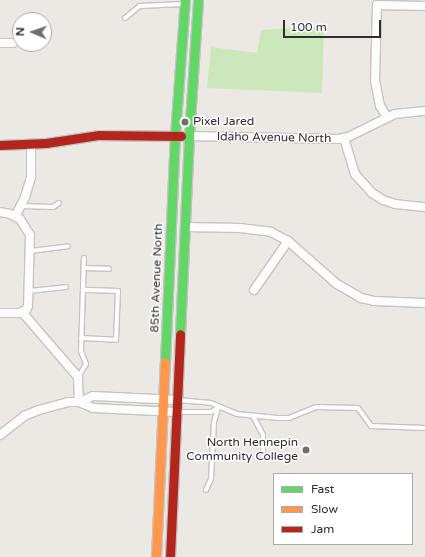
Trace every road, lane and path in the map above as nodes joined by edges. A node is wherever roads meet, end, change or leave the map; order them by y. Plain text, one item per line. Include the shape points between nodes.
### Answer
1 (198, 0) edge
2 (184, 2) edge
3 (425, 6) edge
4 (125, 18) dead end
5 (0, 43) edge
6 (12, 44) edge
7 (425, 111) edge
8 (387, 117) junction
9 (175, 135) junction
10 (189, 136) junction
11 (344, 138) junction
12 (31, 144) junction
13 (0, 145) edge
14 (59, 202) dead end
15 (21, 206) junction
16 (425, 207) edge
17 (0, 212) edge
18 (16, 215) junction
19 (185, 227) junction
20 (288, 241) junction
21 (68, 246) dead end
22 (30, 251) junction
23 (84, 258) dead end
24 (84, 268) junction
25 (108, 269) dead end
26 (66, 287) dead end
27 (83, 290) junction
28 (254, 290) dead end
29 (29, 291) junction
30 (425, 303) edge
31 (22, 312) junction
32 (0, 313) edge
33 (81, 338) junction
34 (78, 377) junction
35 (163, 399) junction
36 (178, 400) junction
37 (79, 402) junction
38 (218, 408) junction
39 (163, 410) junction
40 (177, 412) junction
41 (253, 416) junction
42 (425, 428) edge
43 (0, 434) edge
44 (264, 458) dead end
45 (206, 490) dead end
46 (158, 522) junction
47 (151, 557) edge
48 (156, 557) edge
49 (170, 557) edge

1 - 10 main road
2 - 4 lane via 140,6
2 - 9 main road, 85th Avenue North
3 - 8 street via 376,4 375,81 380,106
5 - 6 street
7 - 8 street, Idaho Avenue North via 404,112
8 - 11 street, Idaho Avenue North
9 - 10 main road
9 - 12 main road via 99,135
9 - 35 main road, 85th Avenue North
10 - 11 street, Idaho Avenue North
10 - 19 main road
11 - 16 street via 355,174 372,194 395,204
12 - 13 main road
12 - 15 street via 31,177
14 - 15 lane via 53,207
15 - 18 street
17 - 18 street
18 - 22 street via 30,235
19 - 20 street via 257,230 271,232
19 - 36 main road
20 - 28 street
20 - 30 street via 337,284 354,295 374,301
21 - 22 lane
22 - 29 street
23 - 24 lane
24 - 25 lane
24 - 27 lane
26 - 29 lane
27 - 33 lane
27 - 33 lane via 118,291 116,340
29 - 31 street via 28,306
31 - 32 street
31 - 34 street
33 - 34 lane via 81,351 86,364
34 - 37 street
35 - 36 street
35 - 37 street via 93,396
35 - 39 main road, 85th Avenue North
36 - 38 lane via 211,403
36 - 40 main road
37 - 39 street via 93,408
37 - 43 street via 68,402 24,416
38 - 40 lane via 211,412
38 - 41 lane
38 - 45 lane via 214,422 211,479
39 - 40 street
39 - 46 main road, 85th Avenue North
40 - 49 main road
41 - 42 lane via 289,418 316,407 358,408 371,426
41 - 44 lane via 263,435
46 - 47 main road
46 - 48 main road, 85th Avenue North

